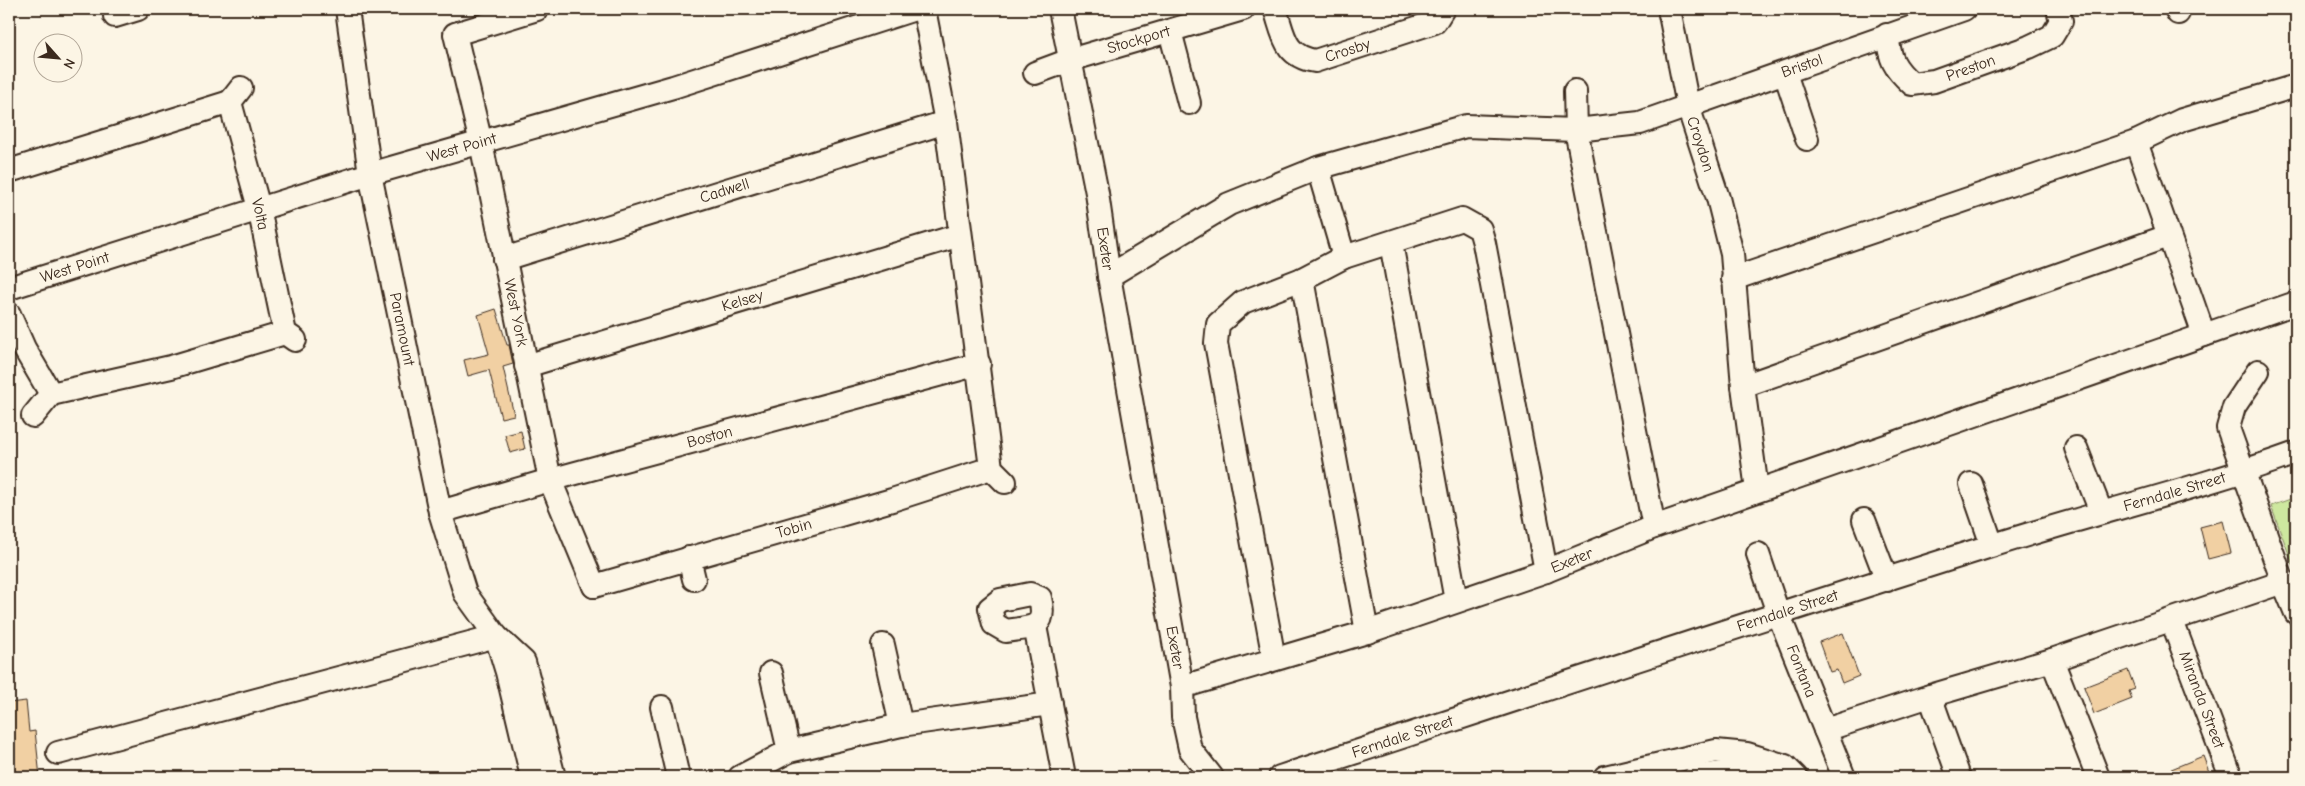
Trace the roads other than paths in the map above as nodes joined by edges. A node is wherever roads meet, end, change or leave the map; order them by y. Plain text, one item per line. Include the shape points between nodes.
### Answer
1 (138, 9) edge
2 (347, 9) edge
3 (537, 9) edge
4 (915, 9) edge
5 (924, 9) edge
6 (1060, 9) edge
7 (1243, 9) edge
8 (1275, 9) edge
9 (1443, 9) edge
10 (1669, 9) edge
11 (1964, 9) edge
12 (2058, 9) edge
13 (115, 12) edge
14 (1170, 31) junction
15 (1887, 35) junction
16 (1070, 60) junction
17 (1035, 73) dead end
18 (1785, 73) junction
19 (2296, 86) edge
20 (1576, 91) dead end
21 (1189, 103) dead end
22 (1688, 106) junction
23 (946, 122) junction
24 (1576, 130) junction
25 (1807, 139) dead end
26 (2136, 142) junction
27 (481, 143) junction
28 (1318, 168) junction
29 (9, 171) edge
30 (370, 174) junction
31 (259, 208) junction
32 (960, 235) junction
33 (2168, 236) junction
34 (1391, 243) junction
35 (1344, 257) junction
36 (504, 259) junction
37 (1109, 276) junction
38 (1302, 279) junction
39 (1733, 280) junction
40 (9, 288) edge
41 (2296, 303) edge
42 (9, 314) edge
43 (2204, 334) junction
44 (979, 364) junction
45 (526, 366) junction
46 (2258, 371) dead end
47 (1743, 386) junction
48 (51, 394) junction
49 (33, 416) dead end
50 (2076, 448) dead end
51 (2296, 453) edge
52 (2244, 472) junction
53 (550, 480) junction
54 (1971, 484) dead end
55 (1758, 490) junction
56 (440, 512) junction
57 (2102, 512) junction
58 (1864, 520) dead end
59 (1654, 526) junction
60 (1992, 545) junction
61 (1758, 554) dead end
62 (1546, 571) junction
63 (1887, 580) junction
64 (2283, 582) junction
65 (589, 594) joint
66 (1456, 601) junction
67 (2296, 612) edge
68 (1778, 613) junction
69 (2172, 621) junction
70 (1035, 626) dead end
71 (1367, 632) junction
72 (496, 636) junction
73 (883, 645) dead end
74 (1274, 659) junction
75 (2052, 660) junction
76 (771, 673) dead end
77 (1182, 687) junction
78 (1930, 696) junction
79 (1050, 704) junction
80 (662, 707) dead end
81 (901, 724) junction
82 (1825, 730) junction
83 (789, 751) junction
84 (58, 753) dead end
85 (532, 777) edge
86 (554, 777) edge
87 (678, 777) edge
88 (740, 777) edge
89 (1064, 777) edge
90 (1212, 777) edge
91 (1280, 777) edge
92 (1605, 777) edge
93 (1695, 777) edge
94 (1754, 777) edge
95 (1796, 777) edge
96 (1844, 777) edge
97 (1958, 777) edge
98 (2098, 777) edge
99 (2231, 777) edge

1 - 13 street
2 - 30 street, Paramount
3 - 27 street, West York via 455,34
4 - 27 street, West Point
5 - 23 street
6 - 16 street, Exeter
7 - 14 street, Stockport
8 - 9 street, Crosby via 1290,50 1304,59 1315,61 1435,22
10 - 22 street, Croydon
11 - 15 street, Bristol
12 - 15 street, Preston via 2061,20 2052,36 1934,82 1912,84 1898,71 1890,56
14 - 16 street, Stockport
14 - 21 street
15 - 18 street, Bristol
16 - 17 street, Stockport
16 - 37 street, Exeter via 1097,193
18 - 22 street, Bristol
18 - 25 street
19 - 26 street via 2182,120
20 - 24 street
22 - 24 street, Bristol via 1640,123
22 - 39 street, Croydon via 1728,232
23 - 32 street
23 - 36 street, Cadwell
24 - 28 street, Bristol via 1466,126
24 - 59 street
26 - 33 street
26 - 39 street
27 - 30 street, West Point
27 - 36 street, West York
28 - 35 street
28 - 37 street, Bristol via 1228,204
29 - 31 street, Volta via 236,95
30 - 31 street, West Point
30 - 56 street, Paramount
31 - 40 street, West Point
31 - 48 street, Volta via 290,336
32 - 44 street
32 - 45 street, Kelsey
33 - 43 street
33 - 47 street
34 - 35 street
34 - 62 street via 1462,219 1480,229
34 - 66 street
35 - 38 street
36 - 45 street, West York
37 - 77 street, Exeter
38 - 71 street
38 - 74 street via 1243,302 1218,324 1216,343
39 - 47 street, Croydon
41 - 43 street, Exeter
42 - 48 street via 24,348
43 - 55 street, Exeter
44 - 53 street, Boston
44 - 65 street, Tobin via 998,475 691,569
45 - 53 street, West York
46 - 52 street via 2234,407 2228,428
47 - 55 street, Croydon
48 - 49 street
50 - 57 street
51 - 52 street, Ferndale Street
52 - 57 street, Ferndale Street
52 - 64 street
53 - 56 street, Boston
53 - 65 street, West York
54 - 60 street
55 - 59 street, Exeter
56 - 72 street, Paramount via 464,593
57 - 60 street, Ferndale Street
58 - 63 street
59 - 62 street, Exeter
60 - 63 street, Ferndale Street
61 - 68 street, Fontana
62 - 66 street, Exeter
63 - 68 street, Ferndale Street
64 - 67 street
64 - 69 street
66 - 71 street, Exeter
68 - 82 street, Fontana
68 - 91 street, Ferndale Street
69 - 75 street
69 - 99 street, Miranda Street
70 - 79 street
71 - 74 street, Exeter
72 - 84 street
72 - 85 street
72 - 86 street via 524,662
73 - 81 street
74 - 77 street, Exeter
75 - 78 street
75 - 98 street
76 - 83 street
77 - 90 street via 1183,717 1190,749
78 - 82 street
78 - 97 street
79 - 81 street
79 - 89 street
80 - 87 street
81 - 83 street
82 - 96 street, Fontana
83 - 88 street
92 - 95 street via 1716,751 1747,754 1784,766
93 - 94 street via 1729,772

